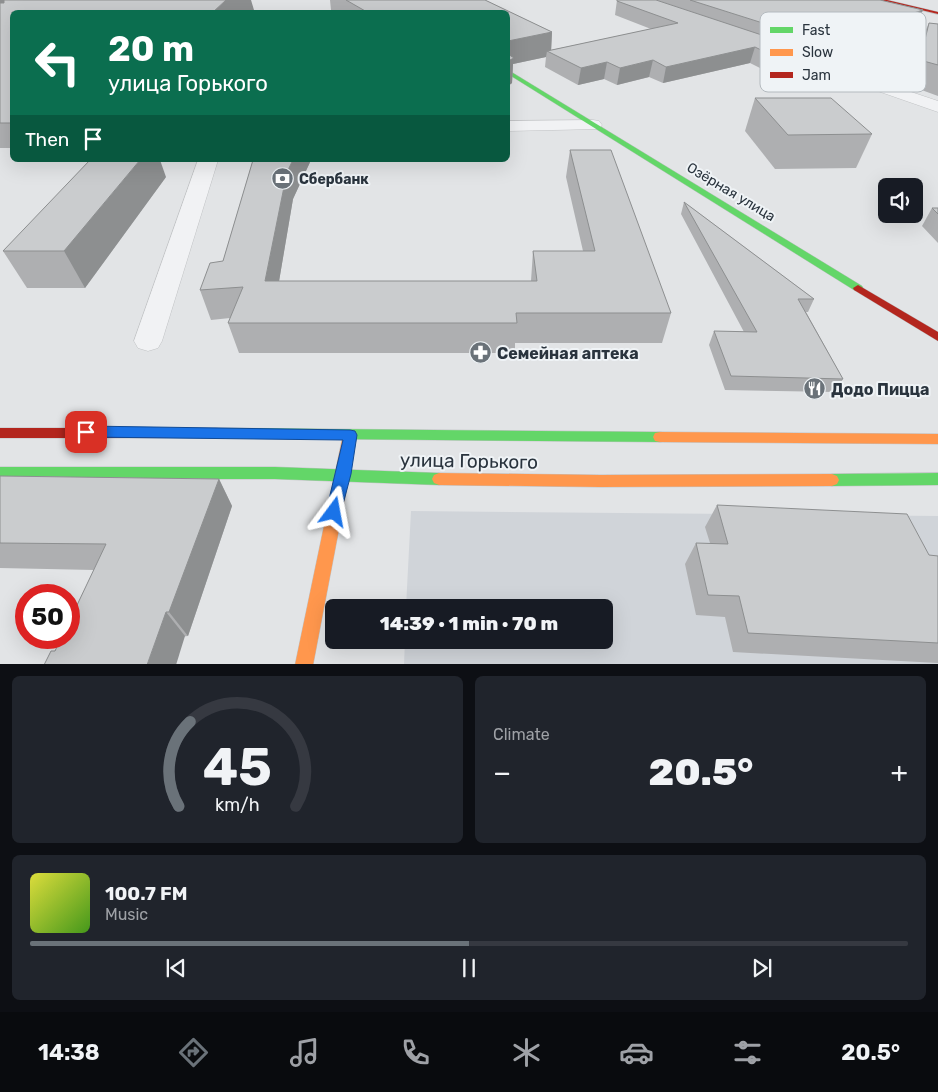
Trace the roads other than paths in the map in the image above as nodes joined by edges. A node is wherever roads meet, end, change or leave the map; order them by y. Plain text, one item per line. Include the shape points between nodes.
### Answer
1 (881, 0) edge
2 (938, 13) edge
3 (752, 43) edge
4 (760, 46) edge
5 (510, 73) edge
6 (894, 92) edge
7 (938, 107) edge
8 (594, 125) junction
9 (510, 126) edge
10 (212, 163) edge
11 (938, 336) edge
12 (148, 341) dead end
13 (0, 433) edge
14 (350, 435) junction
15 (938, 439) edge
16 (0, 473) edge
17 (344, 474) junction
18 (938, 479) edge
19 (304, 664) edge

1 - 2 main road
3 - 4 street
5 - 8 main road, Озёрная улица
6 - 7 street
8 - 9 street
8 - 11 main road, Озёрная улица
10 - 12 street
13 - 14 main road, улица Горького
14 - 15 main road, улица Горького
14 - 17 main road
16 - 17 main road, улица Горького
17 - 18 main road, улица Горького via 426,479 600,481
17 - 19 main road via 337,494

